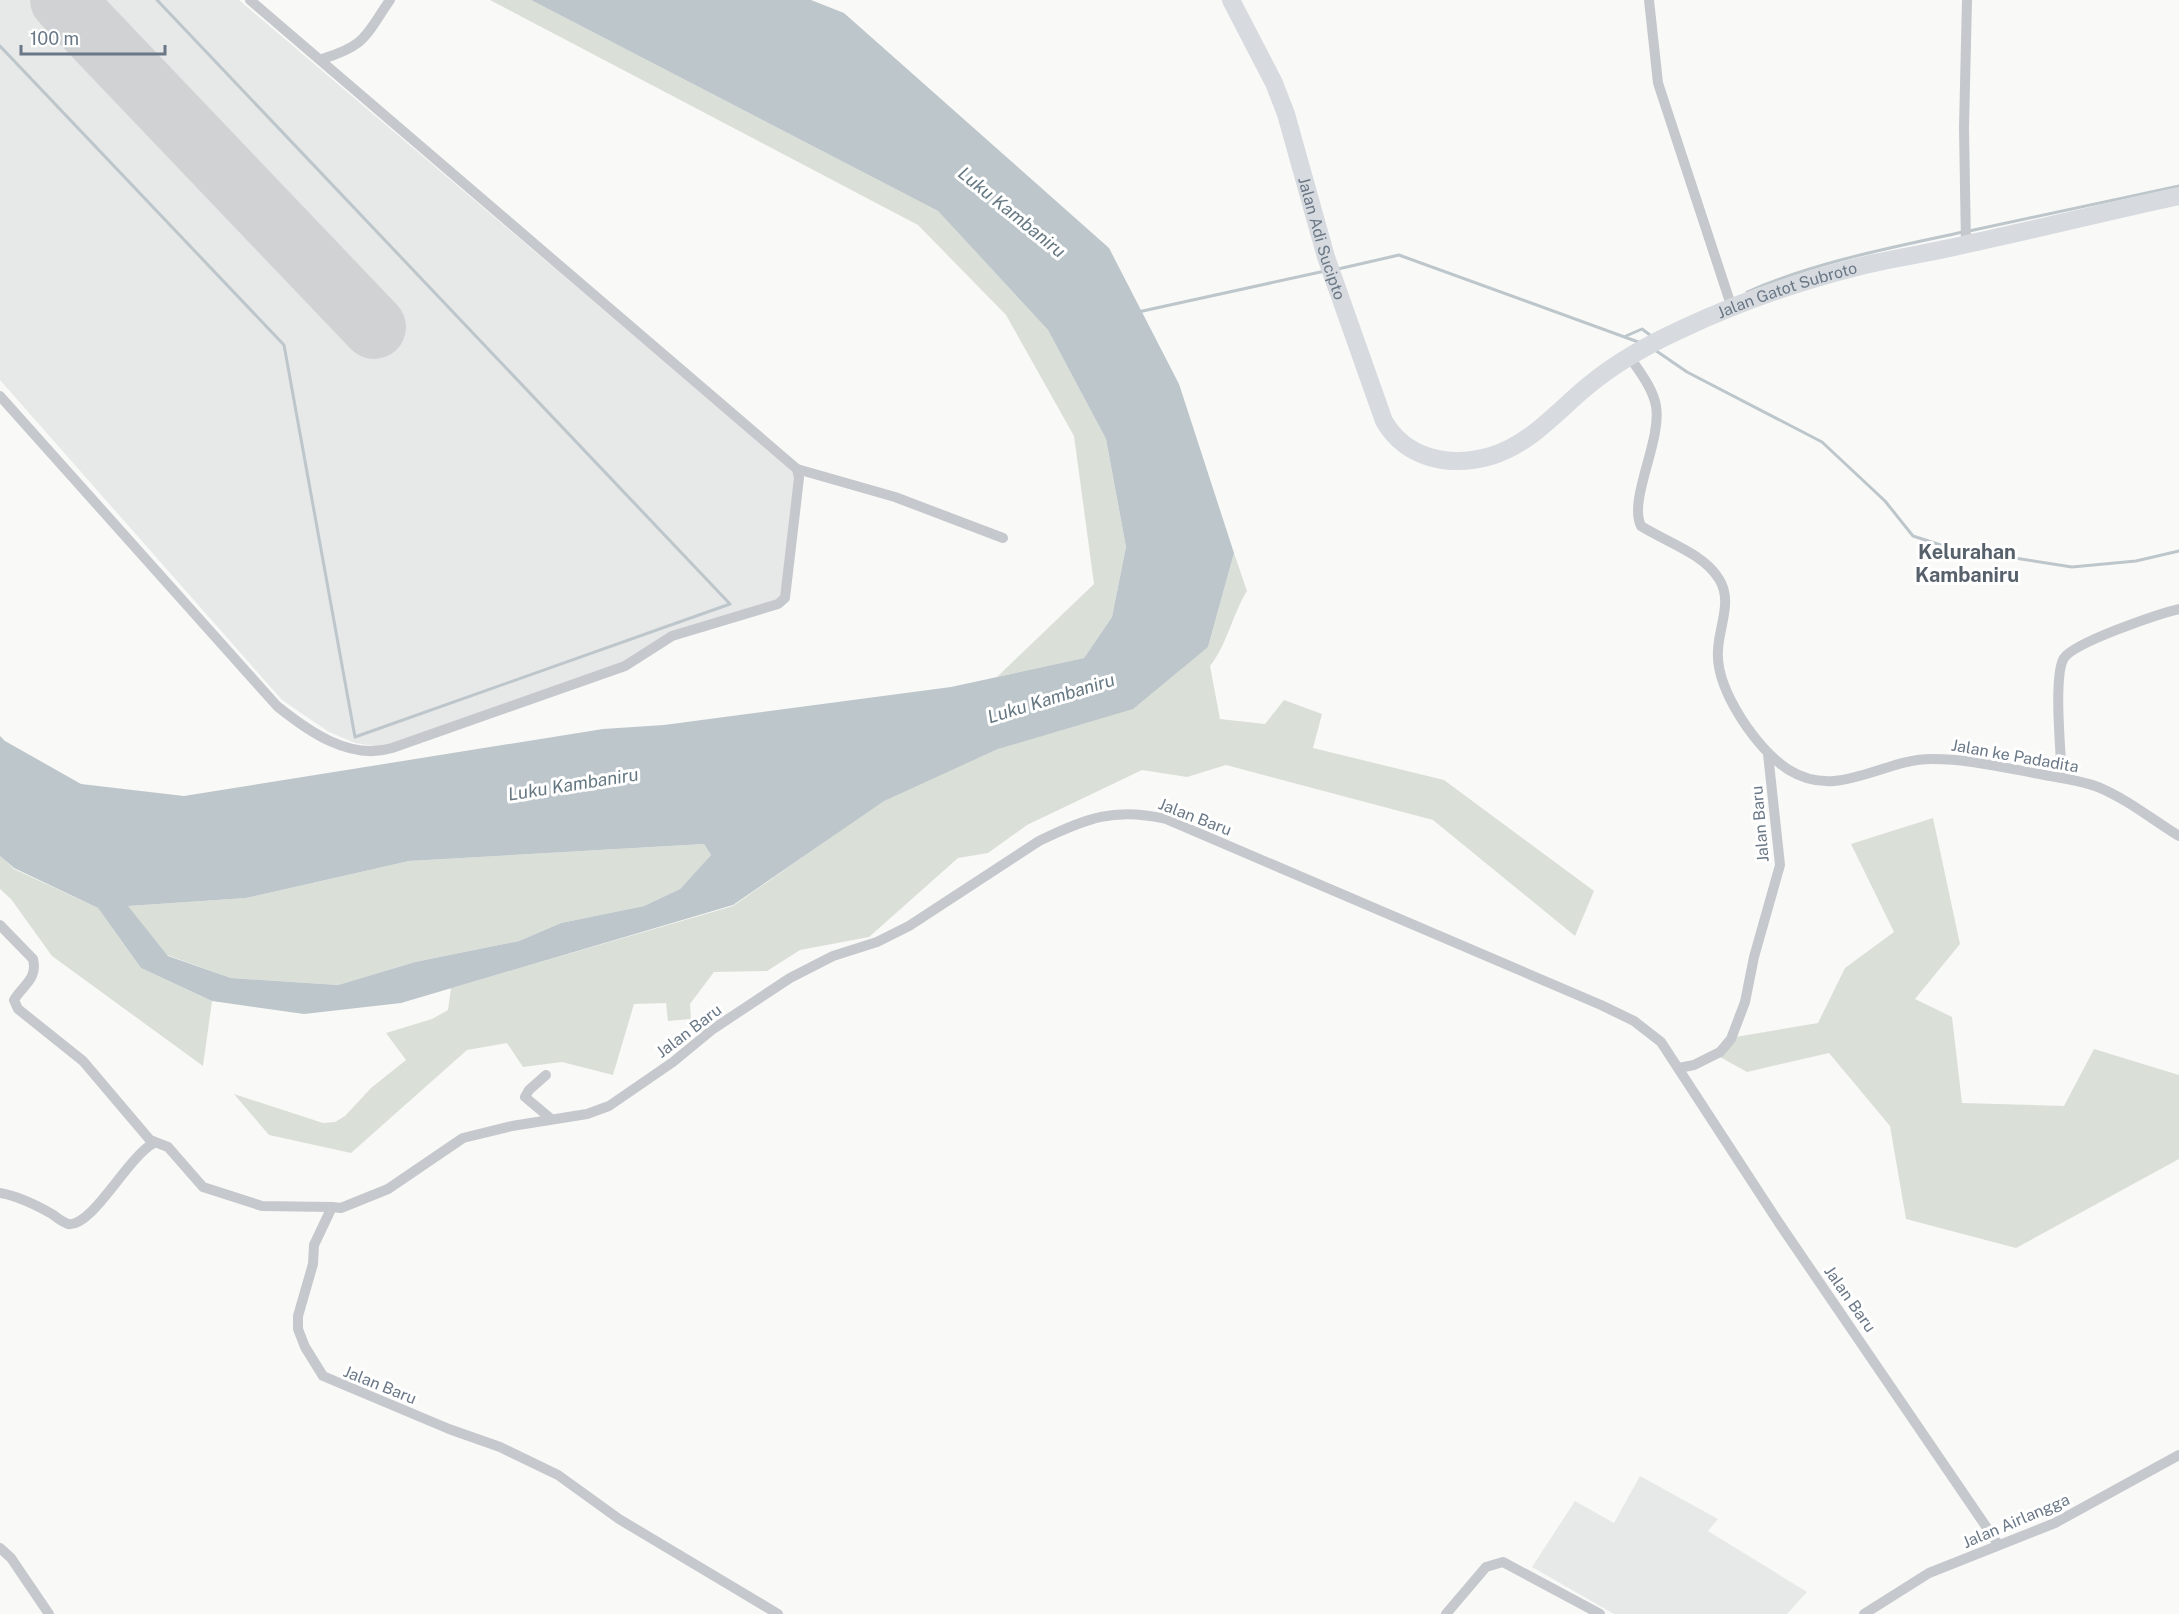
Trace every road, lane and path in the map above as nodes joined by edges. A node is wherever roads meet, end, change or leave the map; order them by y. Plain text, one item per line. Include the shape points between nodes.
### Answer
1 (250, 0) edge
2 (390, 0) edge
3 (1649, 0) edge
4 (1967, 0) edge
5 (1235, 1) edge
6 (322, 59) junction
7 (2179, 196) edge
8 (1966, 236) junction
9 (1730, 303) junction
10 (1633, 354) junction
11 (0, 396) edge
12 (1431, 459) joint
13 (797, 469) junction
14 (1003, 538) dead end
15 (2179, 609) edge
16 (1768, 754) junction
17 (2062, 778) junction
18 (2179, 836) edge
19 (0, 925) edge
20 (1679, 1068) junction
21 (546, 1075) dead end
22 (550, 1118) junction
23 (154, 1143) junction
24 (0, 1193) edge
25 (332, 1207) junction
26 (2178, 1457) edge
27 (1998, 1545) junction
28 (0, 1548) edge
29 (49, 1614) edge
30 (778, 1614) edge
31 (1446, 1614) edge
32 (1600, 1614) edge
33 (1864, 1614) edge

1 - 6 street
2 - 6 street via 363,41
3 - 9 street via 1658,83
4 - 8 street
5 - 12 highway, Jalan Adi Sucipto via 1286,114 1328,265 1384,421 1404,446
6 - 13 street
7 - 8 highway, Jalan Gatot Subroto
8 - 9 highway, Jalan Gatot Subroto
9 - 10 highway, Jalan Gatot Subroto
10 - 12 highway, Jalan Gatot Subroto via 1510,448 1468,460
10 - 16 street, Jalan ke Padadita via 1656,403 1658,425 1638,519 1641,526 1706,563 1719,578 1725,591 1717,651 1721,673 1733,703
11 - 13 street via 277,706 324,739 356,749 392,748 625,666 672,636 778,604 785,598 788,585
13 - 14 street via 895,497
15 - 17 street via 2080,646 2064,658 2058,675
16 - 17 street, Jalan ke Padadita via 1791,771 1823,782 1841,782 1910,760 1930,758
16 - 20 street, Jalan Baru via 1780,865 1745,1002 1731,1039 1720,1052
17 - 18 street, Jalan ke Padadita via 2097,787
19 - 23 street via 35,965 33,978 17,995 14,1005 89,1066
20 - 22 street, Jalan Baru via 1649,1030 1600,1005 1166,819 1138,812 1116,812 1039,841 909,926 790,978 609,1106 586,1114
20 - 27 street, Jalan Baru via 1779,1223
21 - 22 street via 525,1097
22 - 25 street, Jalan Baru via 463,1138 388,1189 341,1208
23 - 24 street via 137,1155 90,1215 78,1223 68,1224
23 - 25 street via 168,1147 203,1187 215,1192 262,1206
25 - 30 street, Jalan Baru via 314,1245 314,1264 298,1316 305,1347 323,1376 558,1475 619,1519
26 - 27 street, Jalan Airlangga via 2065,1518
27 - 33 street, Jalan Airlangga via 1929,1573
28 - 29 street
31 - 32 street via 1486,1567 1503,1562

